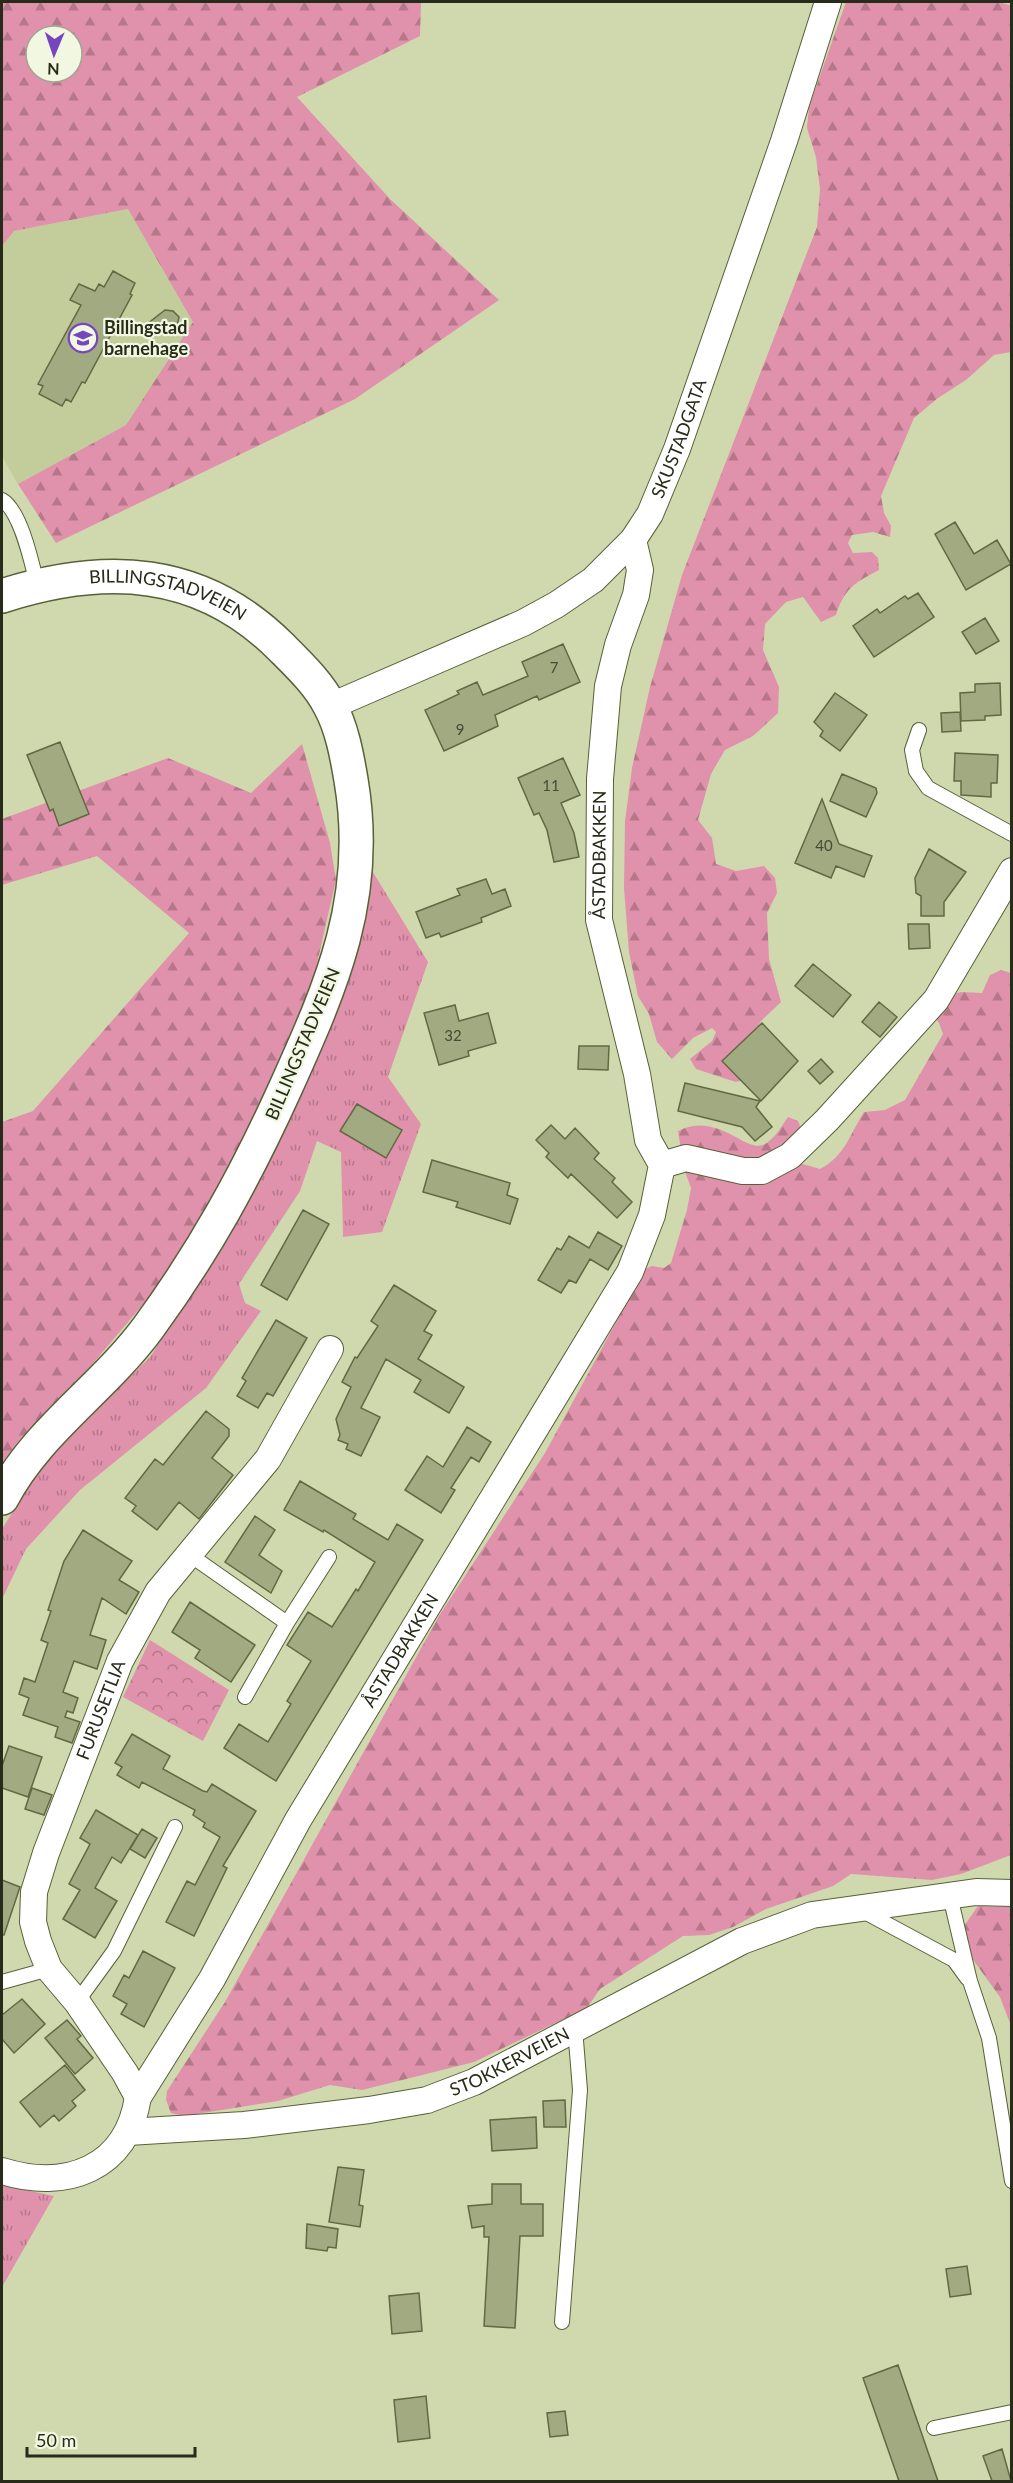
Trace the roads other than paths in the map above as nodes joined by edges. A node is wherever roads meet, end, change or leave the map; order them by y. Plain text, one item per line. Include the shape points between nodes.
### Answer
1 (828, 2) edge
2 (2, 500) edge
3 (633, 540) junction
4 (38, 584) junction
5 (2, 596) edge
6 (331, 706) junction
7 (919, 730) dead end
8 (1011, 834) edge
9 (1011, 871) edge
10 (662, 1165) junction
11 (330, 1349) dead end
12 (2, 1498) edge
13 (190, 1555) junction
14 (329, 1557) dead end
15 (287, 1623) junction
16 (245, 1696) dead end
17 (175, 1827) dead end
18 (1011, 1893) edge
19 (950, 1896) junction
20 (860, 1909) junction
21 (49, 1969) junction
22 (970, 1981) junction
23 (2, 1982) edge
24 (77, 2002) junction
25 (575, 2028) junction
26 (138, 2097) junction
27 (128, 2132) junction
28 (2, 2171) edge
29 (1011, 2181) edge
30 (562, 2322) dead end
31 (1011, 2412) edge
32 (934, 2428) dead end

1 - 3 street, SKUSTADGATA via 788,131 677,449 650,514
2 - 4 lane via 20,528
3 - 6 street, SKUSTADGATA via 593,580 556,605
3 - 10 street, ÅSTADBAKKEN via 640,570 636,596 608,686 600,779 598,920 637,1074 648,1140
4 - 5 main road, BILLINGSTADVEIEN
4 - 6 main road, BILLINGSTADVEIEN via 92,576 148,577 201,591 256,622 307,673
6 - 12 main road, BILLINGSTADVEIEN via 346,754 358,822 355,882 340,957 313,1027 248,1172 197,1258 145,1332 30,1454
7 - 8 lane via 912,750 916,771 928,788
9 - 10 street via 936,1000 790,1156 762,1171 743,1171 686,1158
10 - 26 street, ÅSTADBAKKEN via 652,1215 630,1272 298,1820 212,1979
11 - 13 street, FURUSETLIA via 267,1458
13 - 15 lane
13 - 21 street, FURUSETLIA via 158,1592 120,1661 46,1852 34,1892 33,1922
14 - 15 lane
15 - 16 lane
17 - 24 lane via 114,1951
18 - 19 street, STOKKERVEIEN
19 - 20 street, STOKKERVEIEN
19 - 22 lane
20 - 22 lane via 954,1960
20 - 25 street, STOKKERVEIEN via 812,1915 742,1941
21 - 23 lane
21 - 24 street, FURUSETLIA
22 - 29 lane via 989,2037
24 - 26 street, FURUSETLIA
25 - 27 street, STOKKERVEIEN via 474,2082 427,2100 244,2125
25 - 30 lane via 580,2090
26 - 27 street, ÅSTADBAKKEN
27 - 28 street via 120,2146 80,2174 46,2180
31 - 32 lane

